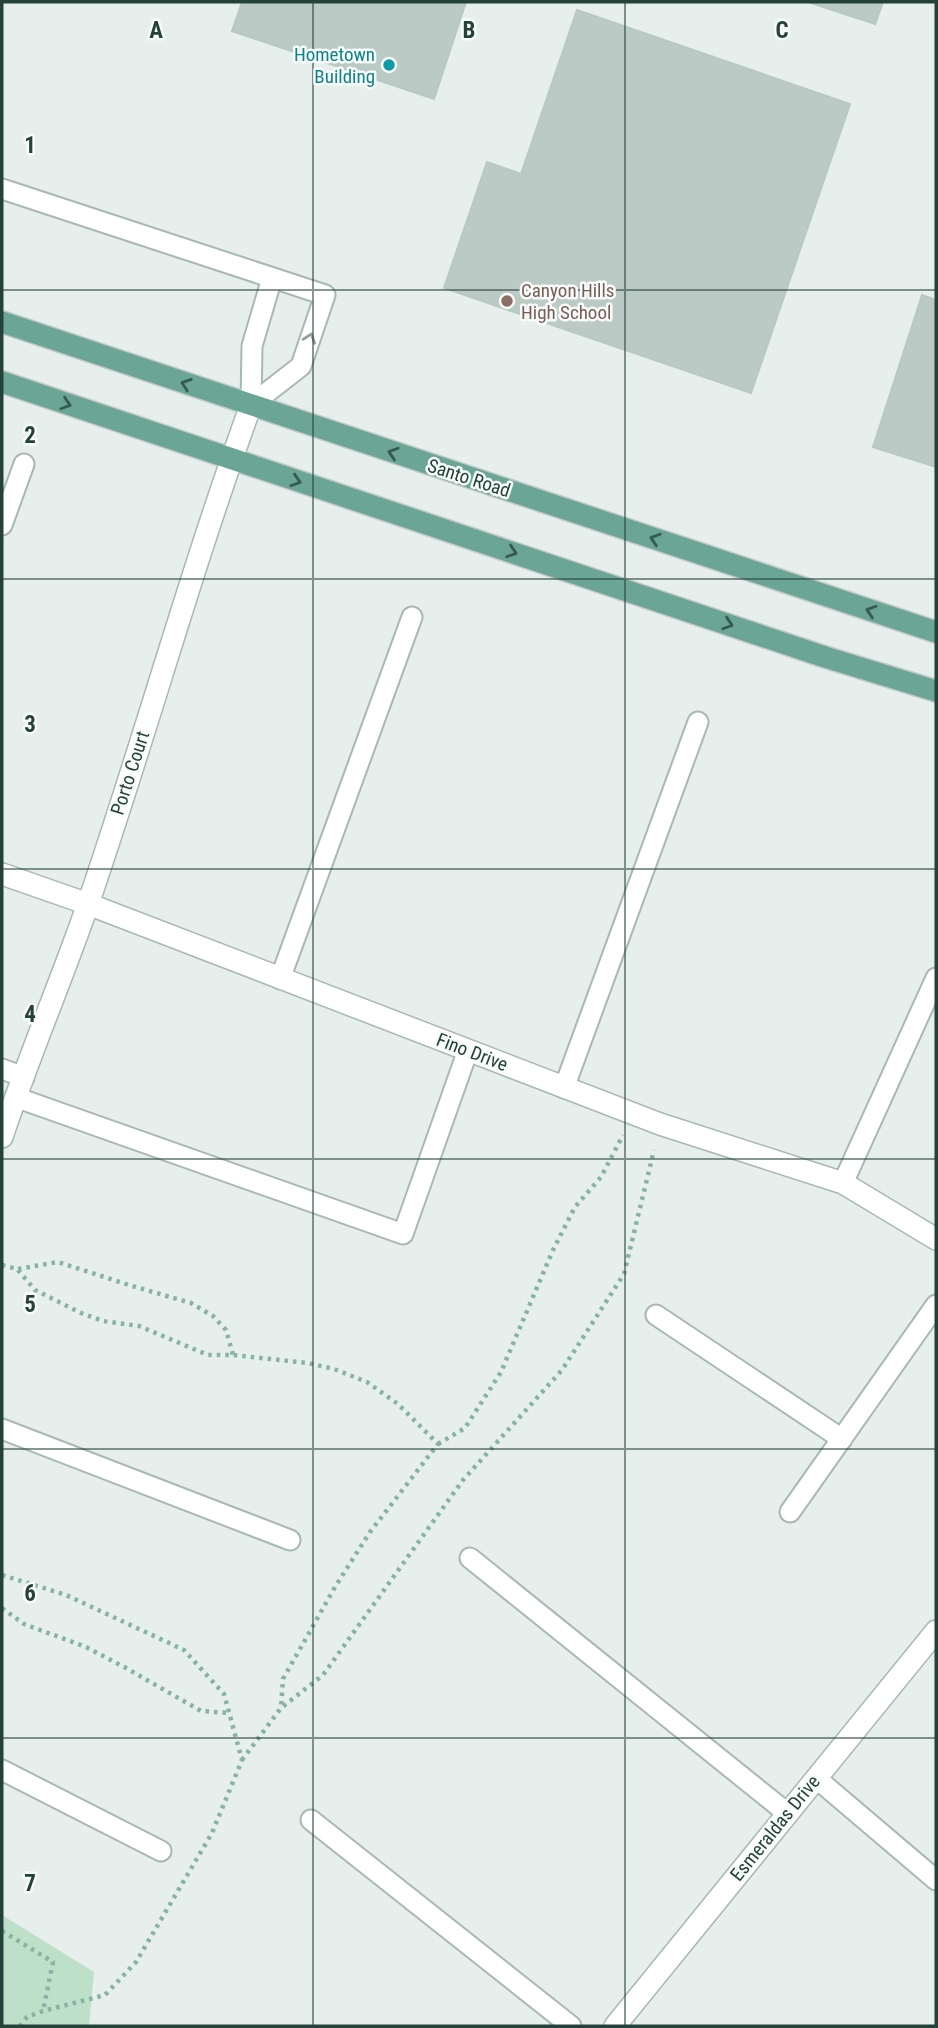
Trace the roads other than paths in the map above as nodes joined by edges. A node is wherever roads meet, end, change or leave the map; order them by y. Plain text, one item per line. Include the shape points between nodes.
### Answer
1 (2, 189) edge
2 (272, 278) junction
3 (2, 322) edge
4 (2, 382) edge
5 (251, 405) junction
6 (231, 459) junction
7 (24, 464) dead end
8 (2, 525) edge
9 (412, 617) dead end
10 (936, 632) edge
11 (936, 691) edge
12 (698, 722) dead end
13 (2, 874) edge
14 (88, 904) junction
15 (936, 978) edge
16 (279, 979) junction
17 (468, 1050) junction
18 (2, 1069) edge
19 (24, 1077) junction
20 (564, 1088) junction
21 (15, 1097) junction
22 (2, 1137) edge
23 (843, 1183) junction
24 (936, 1239) edge
25 (936, 1305) edge
26 (656, 1315) dead end
27 (2, 1429) edge
28 (842, 1439) junction
29 (790, 1512) dead end
30 (290, 1540) dead end
31 (470, 1558) dead end
32 (936, 1631) edge
33 (2, 1770) edge
34 (816, 1778) junction
35 (787, 1813) junction
36 (311, 1820) dead end
37 (161, 1851) dead end
38 (936, 1880) edge
39 (571, 2026) edge
40 (615, 2026) edge

1 - 2 lane
2 - 5 lane via 252,346
5 -> 2 lane via 301,366 325,295
5 -> 3 main road, Santo Road
4 -> 6 main road
5 - 6 street, Porto Court
10 -> 5 main road, Santo Road
6 -> 11 main road
6 - 14 street, Porto Court
7 - 8 lane
9 - 16 lane
12 - 20 lane
13 - 14 street, Fino Drive
14 - 16 street, Fino Drive
14 - 19 street, Porto Court
15 - 23 lane
16 - 17 street, Fino Drive
17 - 20 street, Fino Drive
17 - 21 lane via 403,1234
18 - 19 lane
19 - 21 street, Porto Court
20 - 23 street, Fino Drive
21 - 22 street, Porto Court
23 - 24 street, Fino Drive
25 - 28 lane
26 - 28 lane
27 - 30 lane
28 - 29 lane
31 - 35 lane
32 - 34 street, Esmeraldas Drive
33 - 37 lane
34 - 35 street, Esmeraldas Drive
34 - 38 lane
35 - 40 street, Esmeraldas Drive
36 - 39 lane

